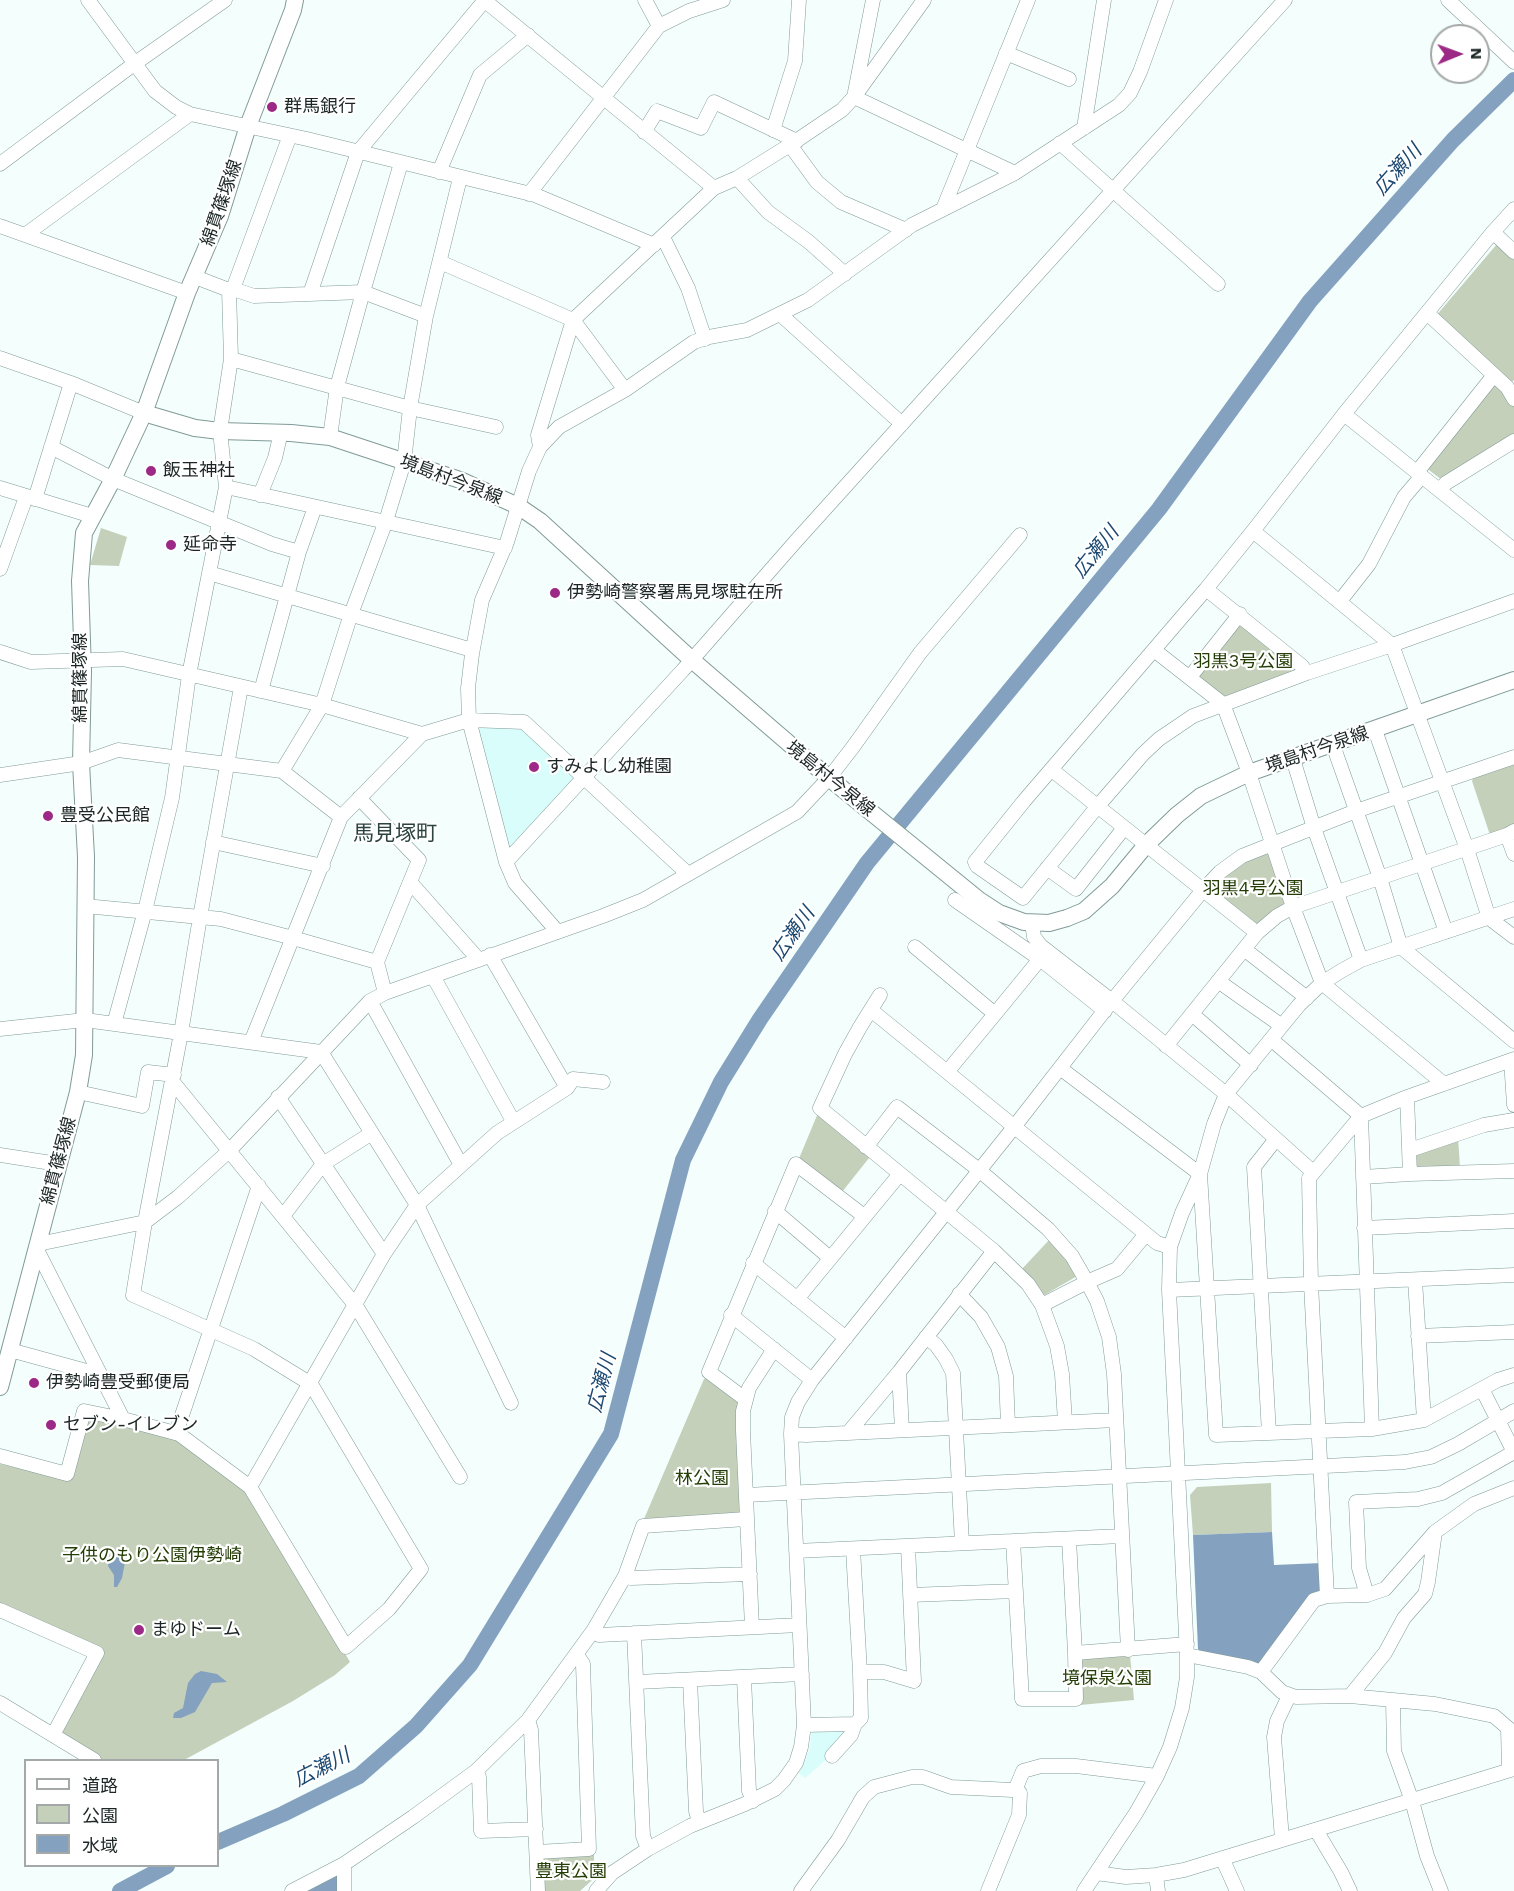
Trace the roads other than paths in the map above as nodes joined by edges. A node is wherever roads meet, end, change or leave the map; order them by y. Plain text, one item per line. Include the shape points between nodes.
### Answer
1 (88, 0) edge
2 (225, 0) edge
3 (295, 0) edge
4 (485, 0) edge
5 (645, 0) edge
6 (723, 0) edge
7 (799, 0) edge
8 (873, 0) edge
9 (924, 0) edge
10 (1028, 0) edge
11 (1104, 0) edge
12 (1166, 0) edge
13 (1285, 0) edge
14 (1448, 0) edge
15 (659, 26) junction
16 (528, 35) junction
17 (1006, 53) junction
18 (1514, 62) edge
19 (134, 64) junction
20 (1068, 79) dead end
21 (604, 97) junction
22 (854, 97) junction
23 (190, 114) junction
24 (248, 126) junction
25 (1084, 128) junction
26 (773, 130) junction
27 (644, 132) junction
28 (289, 138) dead end
29 (794, 143) junction
30 (1060, 143) junction
31 (967, 150) junction
32 (358, 152) junction
33 (401, 163) junction
34 (0, 164) edge
35 (439, 172) junction
36 (1016, 173) junction
37 (460, 178) junction
38 (737, 178) junction
39 (714, 188) junction
40 (1113, 190) junction
41 (532, 195) junction
42 (943, 209) junction
43 (1514, 209) edge
44 (0, 226) edge
45 (906, 230) junction
46 (1493, 232) junction
47 (25, 235) junction
48 (659, 241) junction
49 (1514, 252) edge
50 (440, 262) junction
51 (844, 274) junction
52 (195, 277) junction
53 (1218, 284) dead end
54 (231, 289) junction
55 (363, 292) junction
56 (187, 293) junction
57 (310, 294) junction
58 (1427, 313) junction
59 (780, 314) junction
60 (426, 316) junction
61 (573, 320) junction
62 (705, 339) junction
63 (0, 358) edge
64 (231, 359) junction
65 (1494, 375) junction
66 (71, 383) junction
67 (338, 387) junction
68 (625, 390) junction
69 (1514, 399) edge
70 (410, 408) junction
71 (144, 413) junction
72 (1344, 414) junction
73 (902, 424) junction
74 (496, 427) dead end
75 (220, 431) junction
76 (281, 432) junction
77 (330, 437) junction
78 (1514, 441) edge
79 (51, 447) junction
80 (540, 447) junction
81 (404, 462) junction
82 (1420, 474) junction
83 (113, 479) junction
84 (226, 487) junction
85 (0, 488) edge
86 (1439, 490) junction
87 (260, 495) junction
88 (31, 498) junction
89 (518, 506) junction
90 (315, 507) junction
91 (92, 516) junction
92 (386, 521) junction
93 (219, 522) junction
94 (1253, 531) junction
95 (1020, 535) dead end
96 (505, 548) junction
97 (1514, 550) edge
98 (299, 552) junction
99 (0, 569) edge
100 (209, 573) junction
101 (1206, 589) junction
102 (287, 596) junction
103 (1340, 601) junction
104 (1514, 601) edge
105 (351, 614) junction
106 (1239, 615) junction
107 (1392, 645) junction
108 (472, 650) junction
109 (1154, 650) junction
110 (0, 652) edge
111 (82, 660) junction
112 (692, 660) junction
113 (1307, 673) junction
114 (189, 675) junction
115 (1190, 677) junction
116 (1514, 680) edge
117 (241, 687) junction
118 (261, 691) junction
119 (1222, 704) junction
120 (322, 705) junction
121 (1417, 714) junction
122 (469, 720) junction
123 (1375, 730) junction
124 (422, 734) junction
125 (1333, 745) junction
126 (1514, 757) edge
127 (177, 758) junction
128 (1293, 759) junction
129 (81, 763) junction
130 (227, 764) junction
131 (1052, 770) junction
132 (282, 771) junction
133 (1249, 773) junction
134 (0, 775) edge
135 (584, 779) junction
136 (832, 781) junction
137 (1442, 783) junction
138 (359, 798) junction
139 (1399, 798) junction
140 (1097, 807) junction
141 (1356, 811) junction
142 (341, 817) junction
143 (1124, 828) junction
144 (1314, 828) junction
145 (1511, 833) edge
146 (213, 842) junction
147 (1271, 843) junction
148 (1146, 845) junction
149 (1467, 849) junction
150 (1514, 854) edge
151 (506, 862) junction
152 (1423, 864) junction
153 (323, 866) junction
154 (1047, 868) junction
155 (688, 874) junction
156 (1380, 878) junction
157 (411, 882) junction
158 (1203, 890) junction
159 (1337, 892) junction
160 (955, 900) dead end
161 (86, 906) junction
162 (1293, 907) junction
163 (1514, 909) edge
164 (145, 911) junction
165 (200, 917) junction
166 (1489, 918) junction
167 (1032, 923) junction
168 (557, 931) junction
169 (1446, 932) junction
170 (1257, 933) junction
171 (1514, 937) edge
172 (293, 938) junction
173 (915, 947) dead end
174 (1401, 947) junction
175 (1244, 949) junction
176 (485, 958) junction
177 (1040, 959) junction
178 (1361, 960) junction
179 (377, 962) junction
180 (433, 976) junction
181 (1218, 981) junction
182 (1322, 983) junction
183 (385, 993) junction
184 (880, 995) dead end
185 (1306, 998) junction
186 (369, 1001) junction
187 (1108, 1006) junction
188 (871, 1010) junction
189 (995, 1014) junction
190 (1192, 1014) junction
191 (85, 1020) junction
192 (114, 1024) junction
193 (1282, 1026) junction
194 (0, 1029) edge
195 (182, 1033) junction
196 (1272, 1040) junction
197 (1514, 1041) edge
198 (251, 1042) junction
199 (1166, 1046) junction
200 (321, 1052) junction
201 (1512, 1060) edge
202 (1251, 1065) junction
203 (1060, 1068) junction
204 (948, 1072) junction
205 (173, 1078) junction
206 (603, 1082) dead end
207 (1443, 1084) junction
208 (567, 1088) junction
209 (78, 1092) junction
210 (1226, 1094) junction
211 (278, 1097) junction
212 (1407, 1097) junction
213 (1514, 1105) edge
214 (1361, 1116) junction
215 (1514, 1120) edge
216 (513, 1121) junction
217 (1014, 1127) junction
218 (372, 1133) junction
219 (1276, 1139) junction
220 (866, 1147) junction
221 (1410, 1150) junction
222 (229, 1151) junction
223 (0, 1155) edge
224 (58, 1164) junction
225 (323, 1164) junction
226 (461, 1165) junction
227 (979, 1170) junction
228 (1514, 1171) edge
229 (1313, 1172) junction
230 (1200, 1174) junction
231 (1410, 1174) junction
232 (899, 1175) junction
233 (1363, 1177) junction
234 (259, 1186) junction
235 (417, 1205) junction
236 (775, 1211) junction
237 (947, 1212) junction
238 (283, 1216) junction
239 (864, 1216) junction
240 (1514, 1221) edge
241 (145, 1222) junction
242 (1364, 1228) junction
243 (1146, 1234) junction
244 (1170, 1247) junction
245 (36, 1248) junction
246 (994, 1251) junction
247 (384, 1254) junction
248 (830, 1258) junction
249 (753, 1263) junction
250 (1514, 1275) edge
251 (1415, 1280) junction
252 (1087, 1282) junction
253 (1366, 1282) junction
254 (1311, 1284) junction
255 (1260, 1287) junction
256 (1208, 1289) junction
257 (1169, 1290) junction
258 (959, 1294) junction
259 (797, 1299) junction
260 (1042, 1305) junction
261 (356, 1306) junction
262 (731, 1315) junction
263 (212, 1329) junction
264 (1514, 1332) edge
265 (1418, 1336) junction
266 (926, 1337) junction
267 (846, 1338) junction
268 (774, 1349) junction
269 (10, 1350) junction
270 (899, 1372) junction
271 (101, 1375) junction
272 (1514, 1375) edge
273 (812, 1380) junction
274 (311, 1384) junction
275 (0, 1388) edge
276 (1482, 1389) junction
277 (745, 1399) junction
278 (511, 1402) dead end
279 (1514, 1411) edge
280 (123, 1419) junction
281 (1116, 1420) junction
282 (1424, 1420) junction
283 (1498, 1420) junction
284 (1065, 1422) junction
285 (1008, 1425) junction
286 (955, 1428) junction
287 (902, 1430) junction
288 (1372, 1430) junction
289 (1320, 1431) junction
290 (176, 1433) junction
291 (848, 1433) junction
292 (1269, 1433) junction
293 (791, 1434) junction
294 (1514, 1452) edge
295 (0, 1456) edge
296 (1322, 1468) junction
297 (1179, 1473) junction
298 (460, 1476) dead end
299 (1119, 1478) junction
300 (958, 1485) junction
301 (250, 1487) junction
302 (1514, 1488) edge
303 (792, 1494) junction
304 (746, 1495) junction
305 (746, 1519) junction
306 (1435, 1532) junction
307 (1122, 1536) junction
308 (1069, 1539) junction
309 (1013, 1541) junction
310 (962, 1543) junction
311 (908, 1546) junction
312 (853, 1549) junction
313 (796, 1551) junction
314 (750, 1574) junction
315 (625, 1576) junction
316 (1016, 1591) junction
317 (910, 1594) junction
318 (1367, 1595) junction
319 (1327, 1596) junction
320 (0, 1610) edge
321 (800, 1625) junction
322 (752, 1627) junction
323 (593, 1632) junction
324 (634, 1633) junction
325 (1128, 1650) junction
326 (1187, 1650) junction
327 (1075, 1653) junction
328 (577, 1655) junction
329 (860, 1672) junction
330 (1261, 1672) junction
331 (802, 1674) junction
332 (744, 1678) junction
333 (690, 1680) junction
334 (637, 1682) junction
335 (1289, 1696) junction
336 (1350, 1696) junction
337 (1393, 1700) junction
338 (0, 1703) edge
339 (528, 1720) junction
340 (855, 1724) junction
341 (804, 1725) junction
342 (53, 1735) junction
343 (832, 1756) dead end
344 (91, 1759) edge
345 (1511, 1770) edge
346 (476, 1771) junction
347 (1157, 1776) junction
348 (1016, 1788) junction
349 (753, 1800) junction
350 (1412, 1801) junction
351 (699, 1822) junction
352 (536, 1829) junction
353 (1316, 1830) junction
354 (1282, 1839) junction
355 (648, 1849) junction
356 (537, 1852) junction
357 (1222, 1858) junction
358 (344, 1864) junction
359 (1096, 1873) junction
360 (1156, 1875) junction
361 (292, 1891) edge
362 (344, 1891) edge
363 (538, 1891) edge
364 (596, 1891) edge
365 (801, 1891) edge
366 (988, 1891) edge
367 (1084, 1891) edge
368 (1158, 1891) edge
369 (1237, 1891) edge
370 (1350, 1891) edge
371 (1441, 1891) edge

1 - 19 street
2 - 19 street
3 - 24 main road, 綿貫篠塚線
4 - 16 street
4 - 32 street
5 - 15 street
6 - 15 street
7 - 26 street via 795,61
8 - 22 street
9 - 22 street
10 - 17 street
11 - 25 street
12 - 25 street via 1130,93
13 - 40 street
14 - 18 street
15 - 21 street
16 - 21 street
16 - 35 street via 480,75
17 - 20 street
17 - 31 street
19 - 23 street via 155,91
19 - 34 street
21 - 27 street
21 - 41 street
22 - 29 street via 842,110
22 - 31 street
23 - 24 street
23 - 47 street
24 - 32 street
24 - 52 main road, 綿貫篠塚線 via 220,216
25 - 30 street
26 - 27 street via 714,102 701,128 657,111
26 - 29 street
27 - 39 street
28 - 54 street
29 - 38 street
29 - 45 street via 818,182 841,202
30 - 36 street
30 - 40 street
31 - 36 street
31 - 42 street
32 - 33 street
32 - 57 street
33 - 35 street
33 - 55 street
35 - 37 street
36 - 42 street
37 - 41 street
37 - 50 street
38 - 39 street
38 - 51 street via 768,212 810,242
39 - 48 street
40 - 53 street
40 - 73 street
41 - 48 street
42 - 45 street
43 - 46 street
44 - 47 street
45 - 51 street
46 - 49 street
46 - 58 street
47 - 56 street
48 - 61 street
48 - 62 street via 688,288
50 - 60 street
50 - 61 street
51 - 59 street
52 - 54 street
52 - 56 main road, 綿貫篠塚線
54 - 57 street via 254,296
54 - 64 street
55 - 57 street
55 - 60 street
55 - 67 street
56 - 71 main road, 綿貫篠塚線
58 - 65 street
58 - 72 street
59 - 62 street via 747,330
59 - 73 street
60 - 70 street
61 - 68 street
61 - 80 street via 538,435
62 - 68 street via 694,342
63 - 66 street
64 - 67 street
64 - 75 street
65 - 69 street
65 - 82 street
66 - 71 street
66 - 79 street
67 - 70 street
67 - 77 street
68 - 80 street via 559,427
70 - 74 street
70 - 81 street
71 - 75 main road, 境島村今泉線
71 - 83 main road, 綿貫篠塚線
72 - 82 street
72 - 94 street
73 - 112 street
75 - 76 main road, 境島村今泉線
75 - 84 street
76 - 77 main road, 境島村今泉線
76 - 87 street
77 - 81 main road, 境島村今泉線
78 - 86 street
79 - 83 street
79 - 88 street
80 - 89 street
81 - 89 main road, 境島村今泉線 via 460,480
81 - 92 street
82 - 86 street
82 - 103 street via 1369,564
83 - 91 main road, 綿貫篠塚線
83 - 93 street
84 - 87 street
84 - 93 street
85 - 88 street
86 - 97 street
87 - 90 street
88 - 91 street
88 - 99 street
89 - 96 street
89 - 112 main road, 境島村今泉線 via 540,521
90 - 92 street
90 - 98 street
91 - 111 main road, 綿貫篠塚線 via 84,533 80,581
92 - 96 street
92 - 105 street
93 - 98 street
93 - 100 street
94 - 101 street
94 - 103 street
95 - 136 street via 920,653
96 - 108 street via 482,600
98 - 102 street
100 - 102 street
100 - 114 street
101 - 106 street
101 - 109 street
102 - 105 street
102 - 118 street
103 - 107 street
104 - 107 street
105 - 108 street
105 - 120 street
106 - 113 street
106 - 115 street
107 - 113 street
107 - 121 street
108 - 122 street
109 - 115 street
109 - 131 street
110 - 111 street via 31,662
111 - 114 street via 123,659
111 - 129 main road, 綿貫篠塚線
112 - 135 street
112 - 136 main road, 境島村今泉線
113 - 119 street
114 - 117 street
114 - 127 street
115 - 119 street
116 - 121 main road, 境島村今泉線
117 - 118 street
117 - 130 street
118 - 120 street
119 - 133 street
119 - 140 street via 1193,716 1159,739
120 - 124 street
120 - 132 street
121 - 123 main road, 境島村今泉線
121 - 137 street
122 - 124 street
122 - 135 street via 524,723
122 - 151 street
123 - 125 main road, 境島村今泉線
123 - 139 street
124 - 138 street
125 - 128 main road, 境島村今泉線
125 - 141 street
126 - 137 street
127 - 129 street via 118,750
127 - 130 street
127 - 164 street via 172,798
128 - 133 main road, 境島村今泉線
128 - 144 street
129 - 134 street
129 - 161 main road, 綿貫篠塚線
130 - 132 street
130 - 146 street
131 - 140 street
131 - 154 street via 975,862 1023,898
132 - 142 street
133 - 147 street
133 - 148 main road, 境島村今泉線 via 1201,796
135 - 151 street
135 - 155 street
136 - 155 street via 797,812
136 - 167 main road, 境島村今泉線 via 999,913
137 - 139 street
137 - 149 street
138 - 142 street
138 - 157 street via 419,860
139 - 141 street
139 - 152 street
140 - 143 street
140 - 154 street
141 - 144 street
141 - 156 street
142 - 153 street
143 - 148 street
143 - 154 street via 1076,889
144 - 147 street
144 - 159 street
145 - 149 street
145 - 150 street
146 - 153 street
146 - 165 street
147 - 158 street via 1233,862
147 - 162 street
148 - 158 street
148 - 167 main road, 境島村今泉線 via 1112,886 1084,911 1059,921
149 - 152 street
149 - 166 street
151 - 168 street via 514,884
152 - 156 street
152 - 169 street
153 - 172 street
155 - 168 street via 643,900
156 - 159 street
156 - 174 street
157 - 176 street
157 - 179 street
158 - 170 street
158 - 187 street
159 - 162 street
159 - 178 street
160 - 177 street
161 - 164 street
161 - 191 main road, 綿貫篠塚線
162 - 170 street
162 - 182 street
163 - 166 street
164 - 165 street
164 - 192 street
165 - 172 street
165 - 195 street
166 - 169 street
166 - 171 street
167 - 187 street via 1041,946
168 - 176 street
169 - 174 street
170 - 175 street
172 - 179 street
172 - 198 street
173 - 189 street
174 - 178 street
174 - 197 street
175 - 181 street
175 - 185 street
176 - 180 street
176 - 208 street
177 - 187 street
177 - 189 street
178 - 182 street
179 - 183 street
180 - 183 street
180 - 216 street
181 - 190 street
181 - 193 street
182 - 185 street
182 - 207 street
183 - 186 street
184 - 188 street
185 - 193 street
186 - 200 street
186 - 226 street
187 - 199 street
187 - 203 street
188 - 204 street
188 - 220 street via 820,1108
189 - 204 street
190 - 199 street
190 - 202 street
191 - 192 street
191 - 194 street
191 - 209 main road, 綿貫篠塚線
192 - 195 street
193 - 196 street
195 - 198 street
195 - 205 street
196 - 202 street
196 - 214 street
198 - 200 street
199 - 210 street
200 - 211 street
200 - 218 street
201 - 207 street
201 - 213 street
202 - 210 street
203 - 217 street
203 - 230 street
204 - 217 street
205 - 209 street via 148,1072 142,1106
205 - 222 street
205 - 241 street
206 - 208 street via 573,1079
207 - 212 street
208 - 216 street
209 - 224 main road, 綿貫篠塚線
210 - 219 street
210 - 230 street
211 - 222 street
211 - 225 street
212 - 214 street
212 - 221 street
214 - 229 street
214 - 233 street
215 - 221 street via 1484,1125
216 - 226 street
217 - 227 street
217 - 243 street
218 - 225 street
218 - 235 street
219 - 229 street
219 - 255 street via 1254,1167
220 - 227 street via 897,1107
220 - 232 street
221 - 231 street
222 - 234 street
222 - 241 street
223 - 224 street
224 - 245 main road, 綿貫篠塚線
225 - 238 street
225 - 247 street
226 - 235 street
227 - 237 street
227 - 252 street via 1048,1229 1072,1256
228 - 231 street
229 - 254 street via 1309,1178
230 - 244 street
230 - 256 street
231 - 233 street
232 - 237 street
232 - 239 street
233 - 242 street
234 - 238 street
234 - 263 street
235 - 247 street
235 - 278 street
236 - 239 street via 796,1164
236 - 248 street
236 - 249 street
237 - 246 street
237 - 267 street
238 - 261 street
239 - 248 street
240 - 242 street
241 - 245 street via 43,1243
241 - 263 street via 133,1295
242 - 253 street
243 - 244 street
243 - 252 street via 1117,1269
244 - 257 street
245 - 269 main road, 綿貫篠塚線
245 - 271 street
246 - 258 street
246 - 260 street via 1028,1284
247 - 261 street
248 - 259 street
249 - 259 street
249 - 262 street
250 - 251 street
251 - 253 street
251 - 265 street
252 - 260 street
252 - 281 street via 1109,1337
253 - 254 street
253 - 288 street
254 - 255 street
254 - 289 street
255 - 256 street
255 - 292 street
256 - 257 street
256 - 292 street via 1215,1435
257 - 297 street
258 - 266 street
258 - 285 street via 981,1317 998,1347 1006,1376
259 - 267 street
260 - 284 street via 1057,1346
261 - 274 street
261 - 298 street
262 - 268 street
262 - 277 street via 709,1372
263 - 274 street
263 - 290 street
264 - 265 street
265 - 282 street
266 - 270 street
266 - 286 street via 936,1345 952,1373
267 - 273 street
268 - 273 street
268 - 277 street via 753,1379
269 - 271 street
269 - 275 main road, 綿貫篠塚線
270 - 287 street
270 - 291 street
271 - 280 street
272 - 276 street
273 - 293 street via 792,1417
274 - 301 street
274 - 301 street via 421,1569 389,1609 346,1647
276 - 282 street
276 - 283 street
277 - 304 street
279 - 283 street
280 - 290 street
280 - 295 street via 84,1411 67,1474
281 - 284 street
281 - 299 street
282 - 288 street
283 - 294 street
283 - 296 street via 1431,1457
284 - 285 street
285 - 286 street
286 - 287 street
286 - 300 street
287 - 291 street
288 - 289 street
289 - 292 street
289 - 296 street
290 - 301 street
291 - 293 street
293 - 303 street
294 - 318 street via 1442,1493 1418,1499 1356,1502 1359,1568
296 - 297 street
296 - 319 street
297 - 299 street
297 - 326 street
299 - 300 street
299 - 307 street
300 - 303 street
300 - 310 street
302 - 306 street via 1474,1504
303 - 304 street
303 - 313 street
304 - 305 street
305 - 314 street
305 - 315 street via 643,1526
306 - 318 street via 1385,1589
306 - 336 street via 1425,1594
307 - 308 street
307 - 325 street
308 - 309 street
308 - 327 street
309 - 310 street
309 - 316 street
310 - 311 street
311 - 312 street
311 - 317 street
312 - 313 street
312 - 329 street
313 - 321 street
314 - 315 street
314 - 322 street
315 - 323 street
316 - 317 street
316 - 327 street via 1022,1699 1076,1699
317 - 329 street via 914,1681 884,1672
318 - 319 street
319 - 330 street via 1314,1600
320 - 342 street via 96,1653
321 - 322 street
321 - 331 street
322 - 324 street
323 - 324 street
323 - 328 street
324 - 334 street
325 - 326 street
325 - 327 street
326 - 330 street
326 - 347 street via 1182,1708
328 - 339 street
328 - 356 street via 583,1664 589,1849
329 - 340 street via 861,1718
330 - 335 street
331 - 332 street
331 - 341 street
332 - 333 street
332 - 349 street
333 - 334 street
333 - 351 street
334 - 355 street via 643,1836
335 - 336 street
335 - 354 street via 1274,1737
336 - 337 street
337 - 345 street via 1494,1716 1508,1728
337 - 350 street via 1394,1751
338 - 342 street
339 - 346 street
339 - 352 street
340 - 341 street
340 - 343 street via 851,1735
341 - 349 street via 801,1747 790,1772 775,1789
342 - 344 street
345 - 350 street
346 - 352 street via 481,1831
346 - 358 street
347 - 348 street via 1076,1766 1041,1766 1023,1771
347 - 359 street
348 - 365 street via 951,1787 912,1776 874,1787 863,1797
348 - 366 street via 1020,1793 1019,1815
349 - 351 street
350 - 353 street
350 - 371 street
351 - 355 street
352 - 356 street
353 - 354 street
353 - 370 street
354 - 357 street
355 - 364 street via 612,1873
356 - 363 street
357 - 360 street
357 - 369 street
358 - 361 street
358 - 362 street
359 - 360 street
359 - 367 street
360 - 368 street

